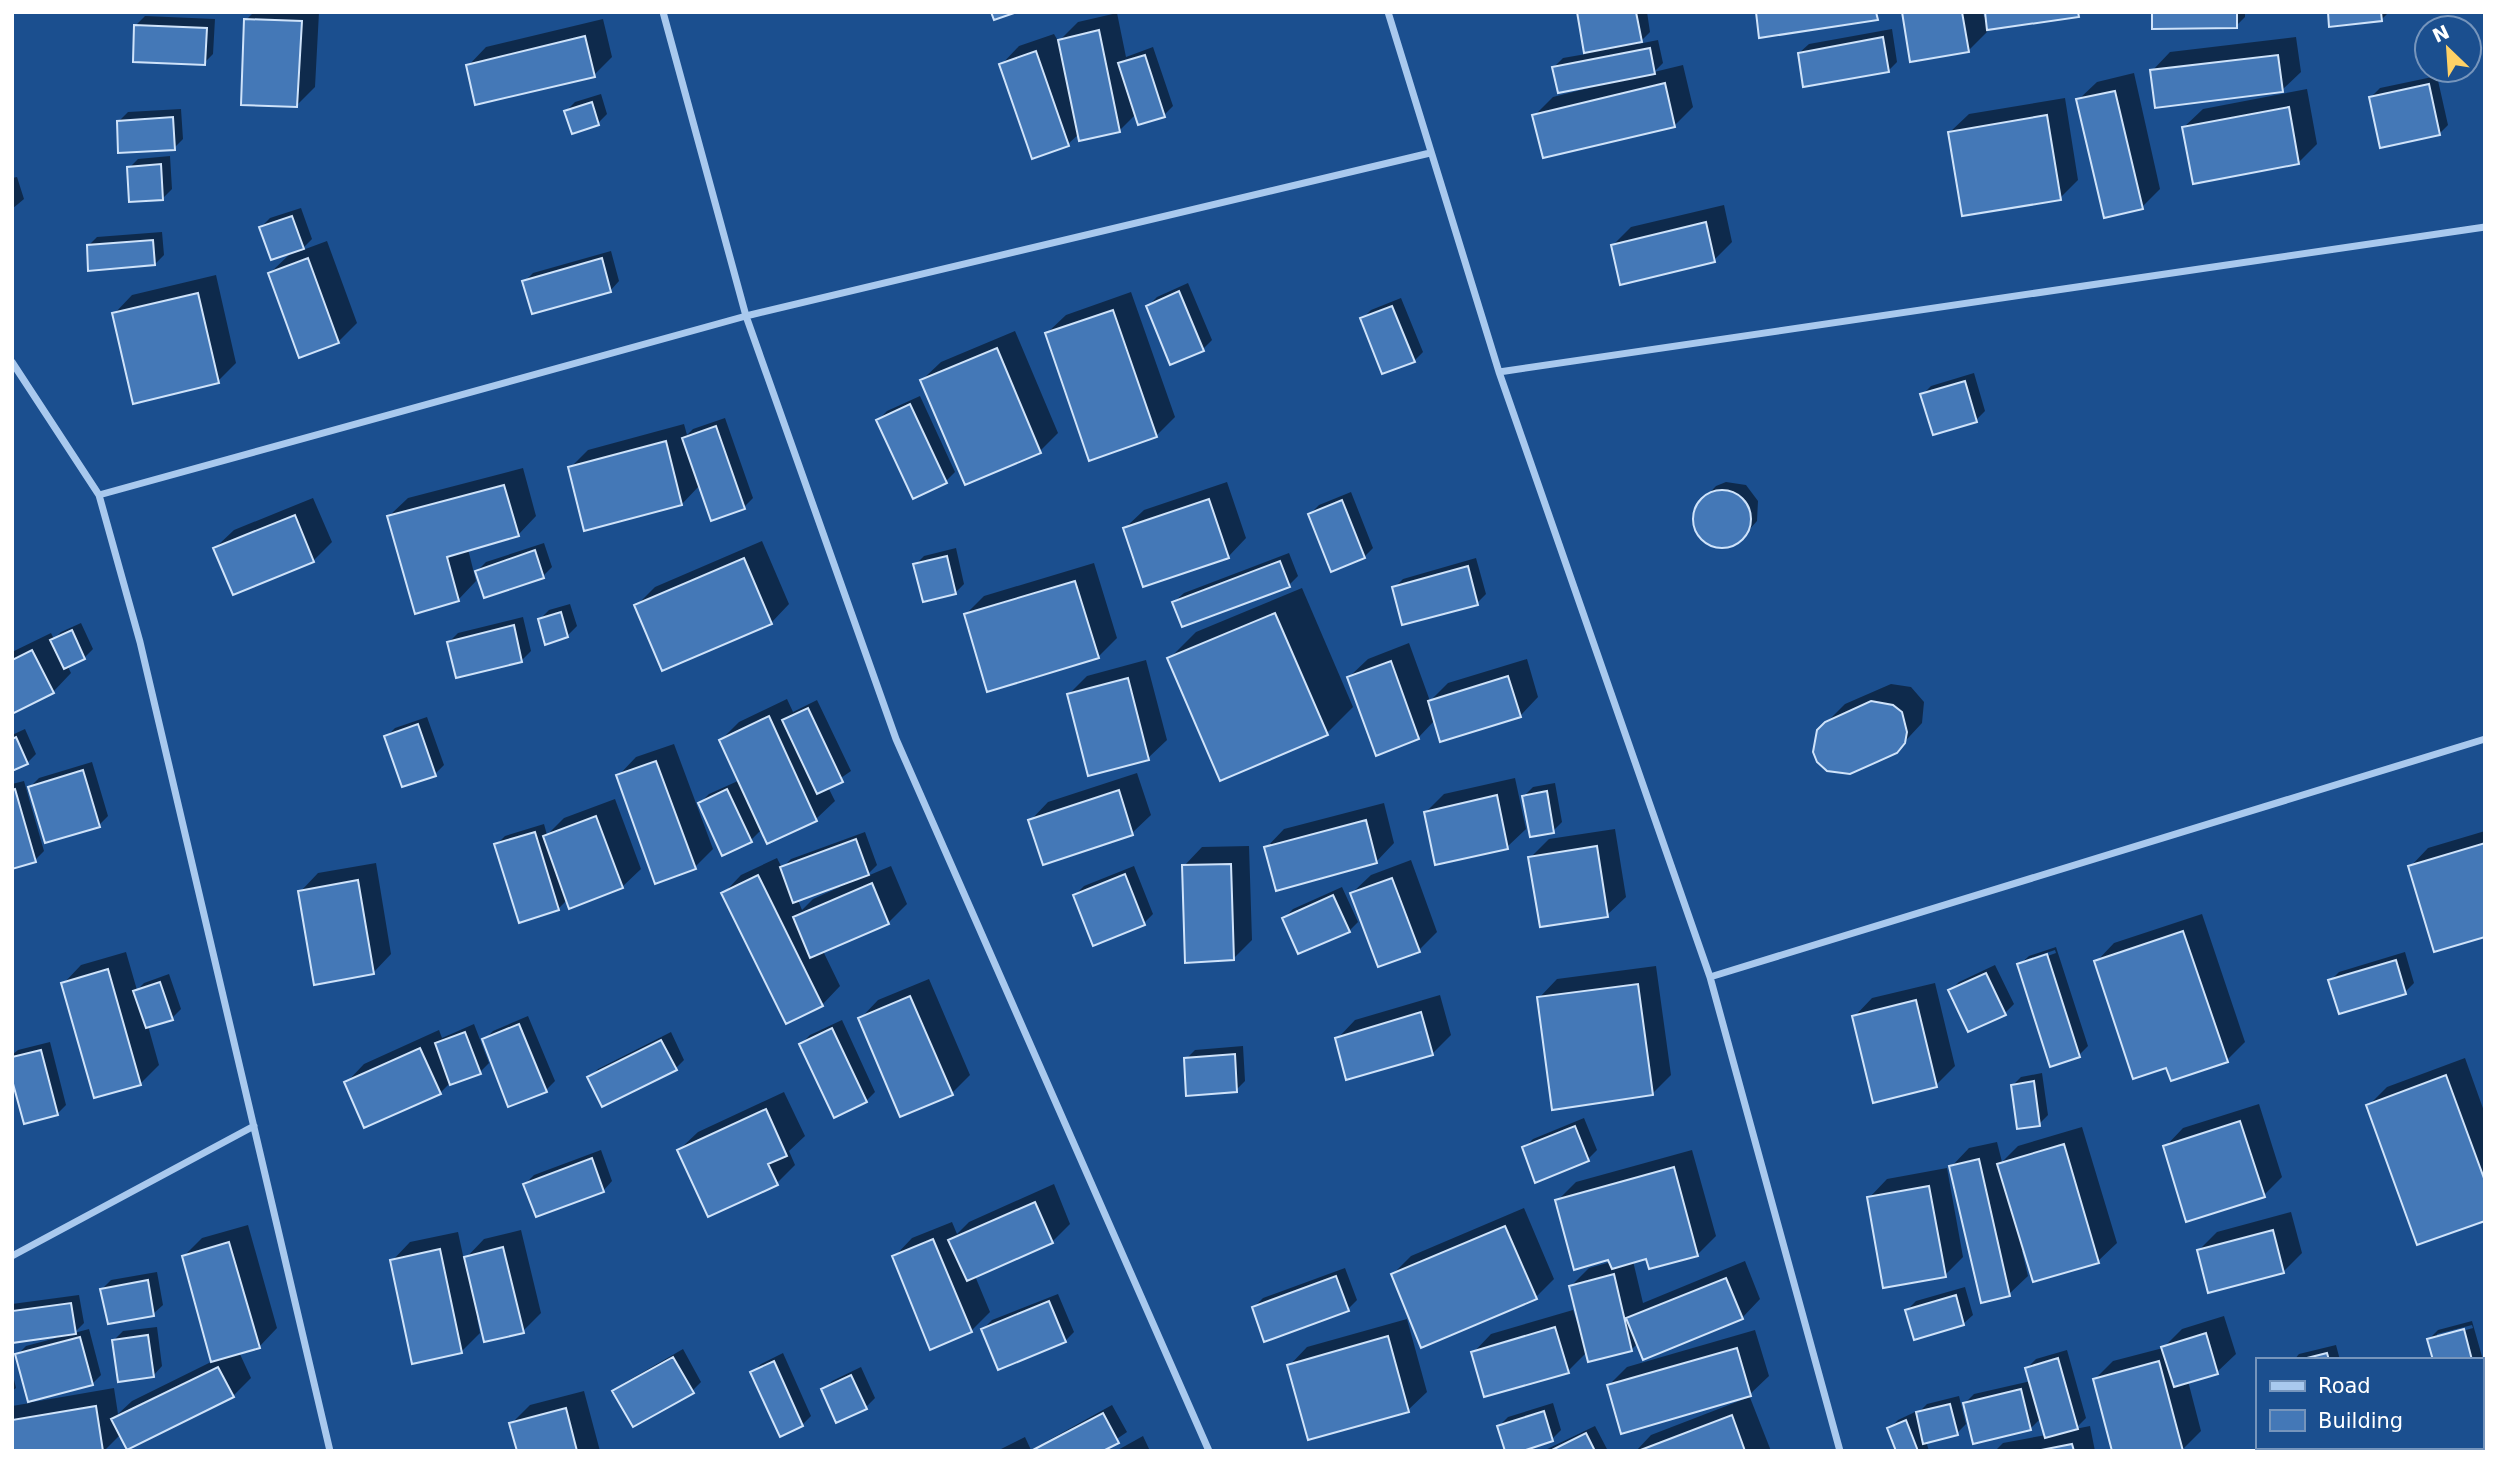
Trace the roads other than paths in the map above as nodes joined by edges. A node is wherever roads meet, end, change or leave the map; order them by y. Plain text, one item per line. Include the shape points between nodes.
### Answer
1 (663, 12) edge
2 (1388, 12) edge
3 (1430, 153) junction
4 (2485, 227) edge
5 (746, 316) junction
6 (12, 362) edge
7 (1499, 372) junction
8 (99, 495) junction
9 (2485, 739) edge
10 (1710, 977) junction
11 (254, 1126) junction
12 (12, 1256) edge
13 (330, 1451) edge
14 (1209, 1451) edge
15 (1840, 1451) edge

1 - 5 street
2 - 3 street
3 - 5 street
3 - 7 street
4 - 7 street
5 - 8 street
5 - 14 street via 901,750
6 - 8 street
7 - 10 street
8 - 11 street via 140,642
9 - 10 street
10 - 15 street
11 - 12 street
11 - 13 street

